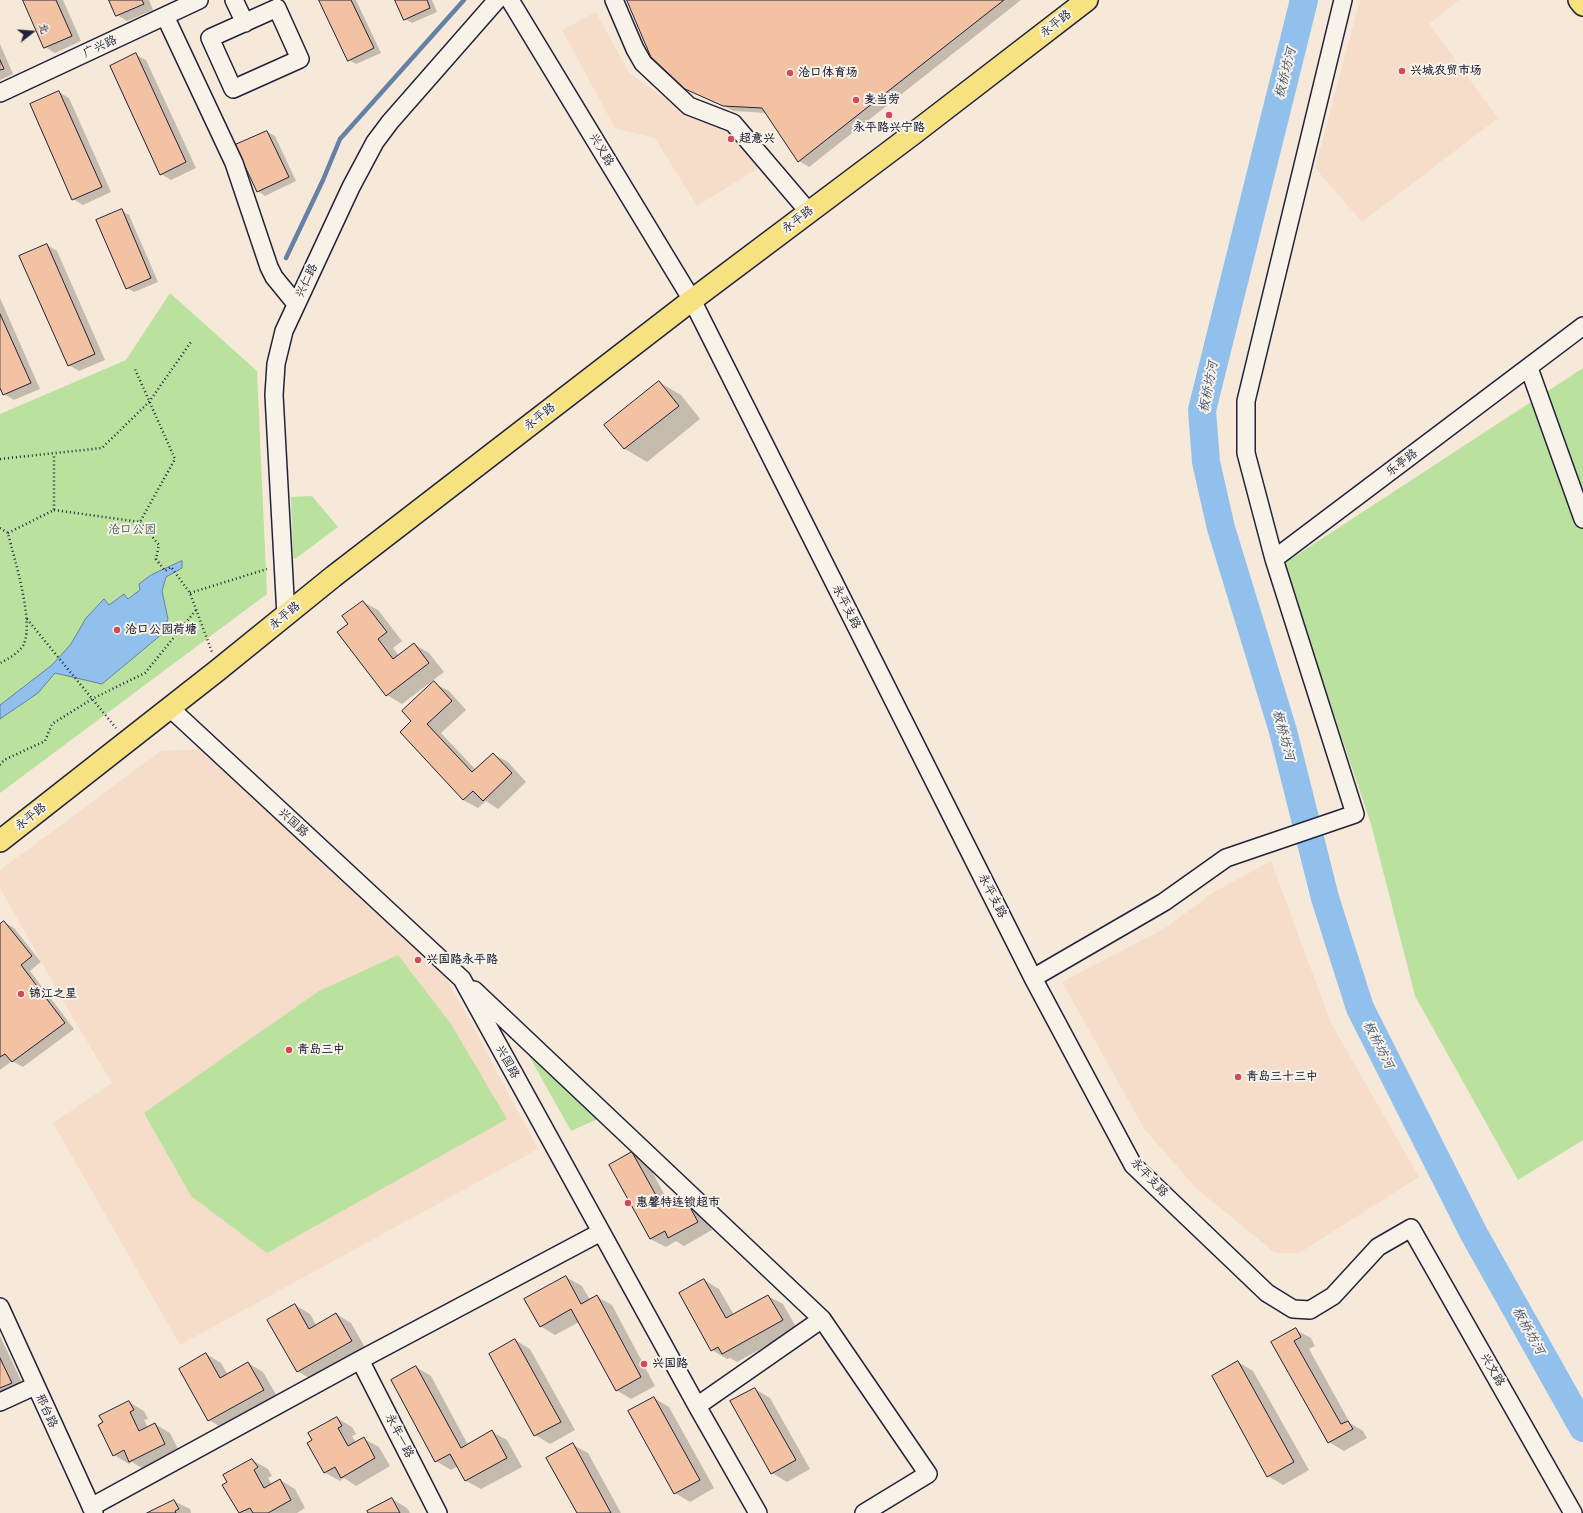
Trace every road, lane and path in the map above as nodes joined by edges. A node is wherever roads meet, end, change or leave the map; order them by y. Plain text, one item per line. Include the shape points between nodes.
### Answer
1 (199, 0) edge
2 (234, 0) edge
3 (497, 0) edge
4 (614, 0) edge
5 (1087, 0) edge
6 (1343, 0) edge
7 (1579, 0) edge
8 (516, 3) edge
9 (1583, 5) edge
10 (165, 16) junction
11 (245, 23) junction
12 (0, 93) edge
13 (808, 211) junction
14 (692, 300) junction
15 (296, 304) junction
16 (1583, 326) edge
17 (191, 342) dead end
18 (134, 367) dead end
19 (1530, 368) junction
20 (150, 402) junction
21 (54, 454) junction
22 (0, 459) edge
23 (54, 510) junction
24 (1583, 519) edge
25 (140, 522) junction
26 (0, 528) edge
27 (8, 533) junction
28 (1274, 559) junction
29 (283, 564) junction
30 (190, 593) junction
31 (196, 610) junction
32 (286, 616) junction
33 (27, 619) junction
34 (0, 663) edge
35 (218, 670) junction
36 (92, 698) junction
37 (170, 708) junction
38 (127, 741) junction
39 (0, 765) edge
40 (0, 841) edge
41 (1033, 978) junction
42 (462, 979) junction
43 (1411, 1228) joint
44 (601, 1232) junction
45 (0, 1307) edge
46 (822, 1319) junction
47 (360, 1360) junction
48 (35, 1386) junction
49 (0, 1402) edge
50 (697, 1406) junction
51 (93, 1510) edge
52 (438, 1513) edge
53 (758, 1513) edge
54 (864, 1513) edge
55 (1573, 1513) edge

1 - 10 street, 广兴路
2 - 11 street
3 - 15 street, 兴仁路 via 375,142
4 - 13 street via 643,63 689,106 733,123
5 - 13 main road, 永平路 via 919,130
6 - 28 street via 1246,401 1246,453
7 - 9 main road
8 - 14 street, 兴义路
10 - 12 street, 广兴路
10 - 15 street via 234,163 274,277
11 - 11 street via 210,38 233,89 300,59 278,8
13 - 14 main road, 永平路
14 - 32 main road, 永平路 via 340,571
14 - 41 street, 永平支路
15 - 29 street, 兴仁路 via 284,330 276,364 274,395
16 - 19 street, 乐亭路
17 - 20 path
18 - 20 path
19 - 24 street
19 - 28 street, 乐亭路
20 - 21 path via 102,448
20 - 25 path via 175,460
21 - 22 path
21 - 23 path
23 - 25 path
23 - 27 path
25 - 30 path via 159,545 156,559 165,571 171,567
26 - 27 path
27 - 33 path
28 - 41 street via 1355,814 1226,858 1164,902
29 - 30 path
29 - 32 street, 兴仁路
30 - 31 path
31 - 35 path
31 - 36 path via 145,673
32 - 35 main road, 永平路
33 - 34 path via 24,645 8,660
33 - 36 path
35 - 37 main road, 永平路
36 - 38 path
36 - 39 path via 52,724 45,741 4,760
37 - 38 main road, 永平路
37 - 42 street, 兴国路
38 - 40 main road, 永平路
41 - 43 street, 永平支路 via 1133,1165 1267,1293 1293,1309 1310,1310 1333,1296 1378,1247
42 - 44 street, 兴国路
42 - 46 street
43 - 55 street, 兴文路
44 - 47 street
44 - 50 street, 兴国路
45 - 48 street, 邢台路
46 - 50 street
46 - 54 street via 928,1474
47 - 51 street
47 - 52 street, 永年一路
48 - 49 street
48 - 51 street, 邢台路
50 - 53 street, 兴国路

